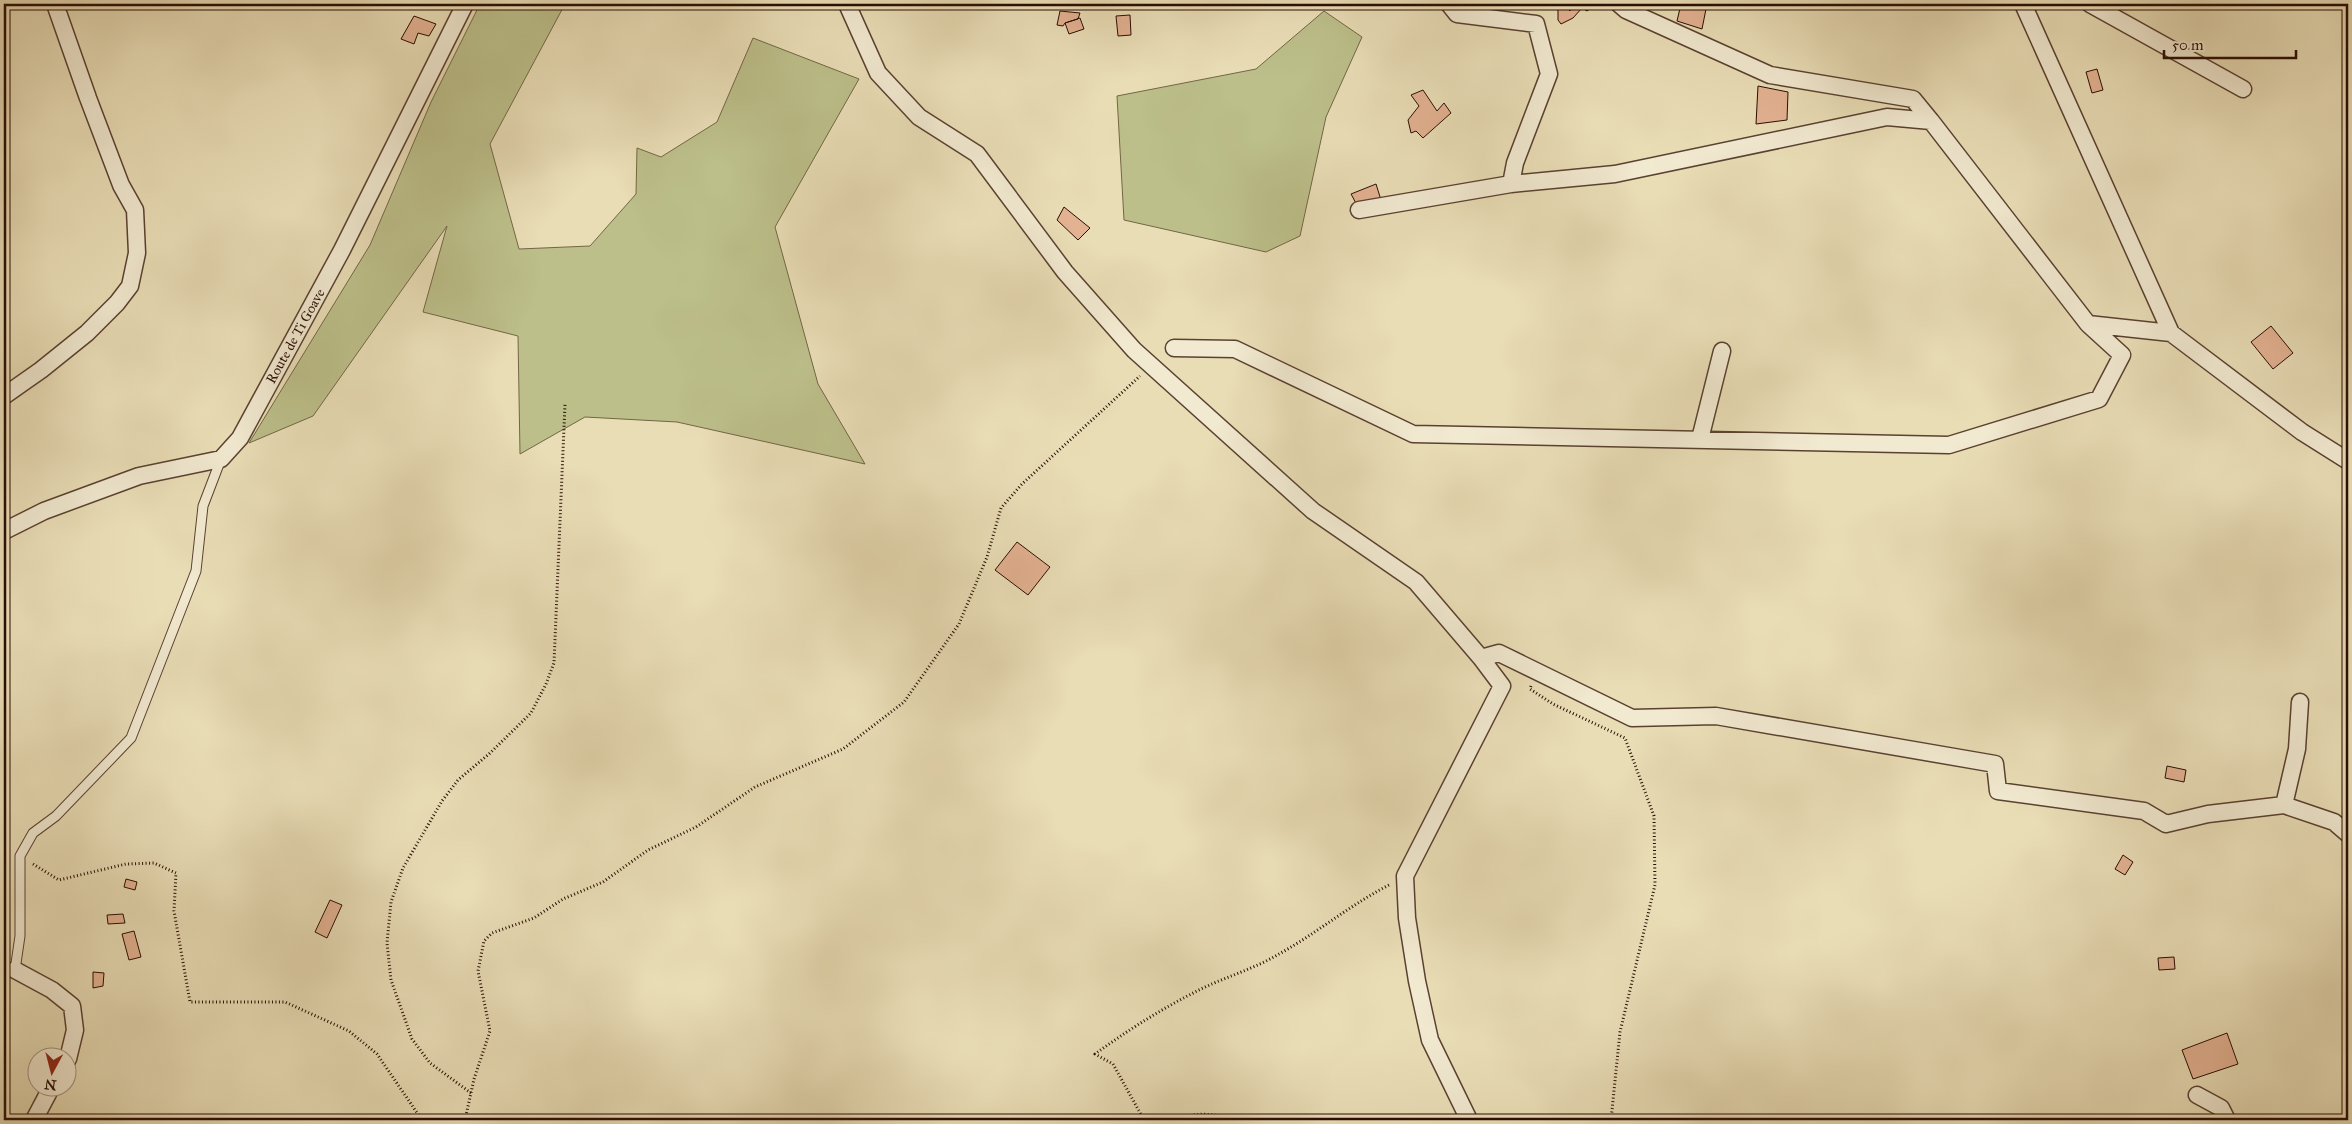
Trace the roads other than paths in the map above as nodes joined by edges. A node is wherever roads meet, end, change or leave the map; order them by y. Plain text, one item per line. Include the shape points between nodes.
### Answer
1 (55, 4) edge
2 (465, 4) edge
3 (847, 4) edge
4 (1449, 4) edge
5 (1619, 4) edge
6 (2022, 4) edge
7 (2090, 4) edge
8 (2243, 89) dead end
9 (1931, 121) junction
10 (1511, 184) junction
11 (1359, 210) dead end
12 (2088, 324) junction
13 (2171, 333) junction
14 (1174, 348) dead end
15 (1722, 351) dead end
16 (4, 396) edge
17 (1700, 440) junction
18 (220, 459) junction
19 (2348, 461) edge
20 (4, 531) edge
21 (1481, 658) junction
22 (2300, 702) dead end
23 (2284, 805) junction
24 (2348, 834) edge
25 (9, 970) edge
26 (71, 1046) edge
27 (47, 1096) edge
28 (2197, 1096) dead end
29 (34, 1120) edge
30 (1469, 1120) edge
31 (2226, 1120) edge

1 - 16 street via 91,106 135,210 137,253 130,286 117,303 87,333
2 - 18 street, Route de Ti Goave via 342,250 240,438
3 - 21 street via 878,73 919,118 977,154 1065,272 1134,350 1312,511 1416,582
4 - 10 street via 1457,14 1536,24 1549,74 1514,163
5 - 9 street via 1770,75 1913,99
6 - 13 street
7 - 8 street
9 - 10 street via 1887,117 1615,174
9 - 12 street
10 - 11 street
12 - 13 street
12 - 17 street via 2122,355 2099,398 1949,444
13 - 19 street via 2302,432
14 - 17 street via 1234,349 1413,434
15 - 17 street
18 - 20 street via 139,476 44,511
18 - 25 lane via 203,506 196,571 131,738 56,816 33,833 20,856 20,936
21 - 23 street via 1499,653 1632,718 1716,716 1995,764 1998,791 2144,811 2166,824 2208,814
21 - 30 street via 1502,686 1405,876 1407,918 1430,1040
22 - 23 street via 2296,749
23 - 24 street via 2334,822
25 - 26 street via 52,990 72,1006 74,1030
27 - 29 street
28 - 31 street via 2221,1108

